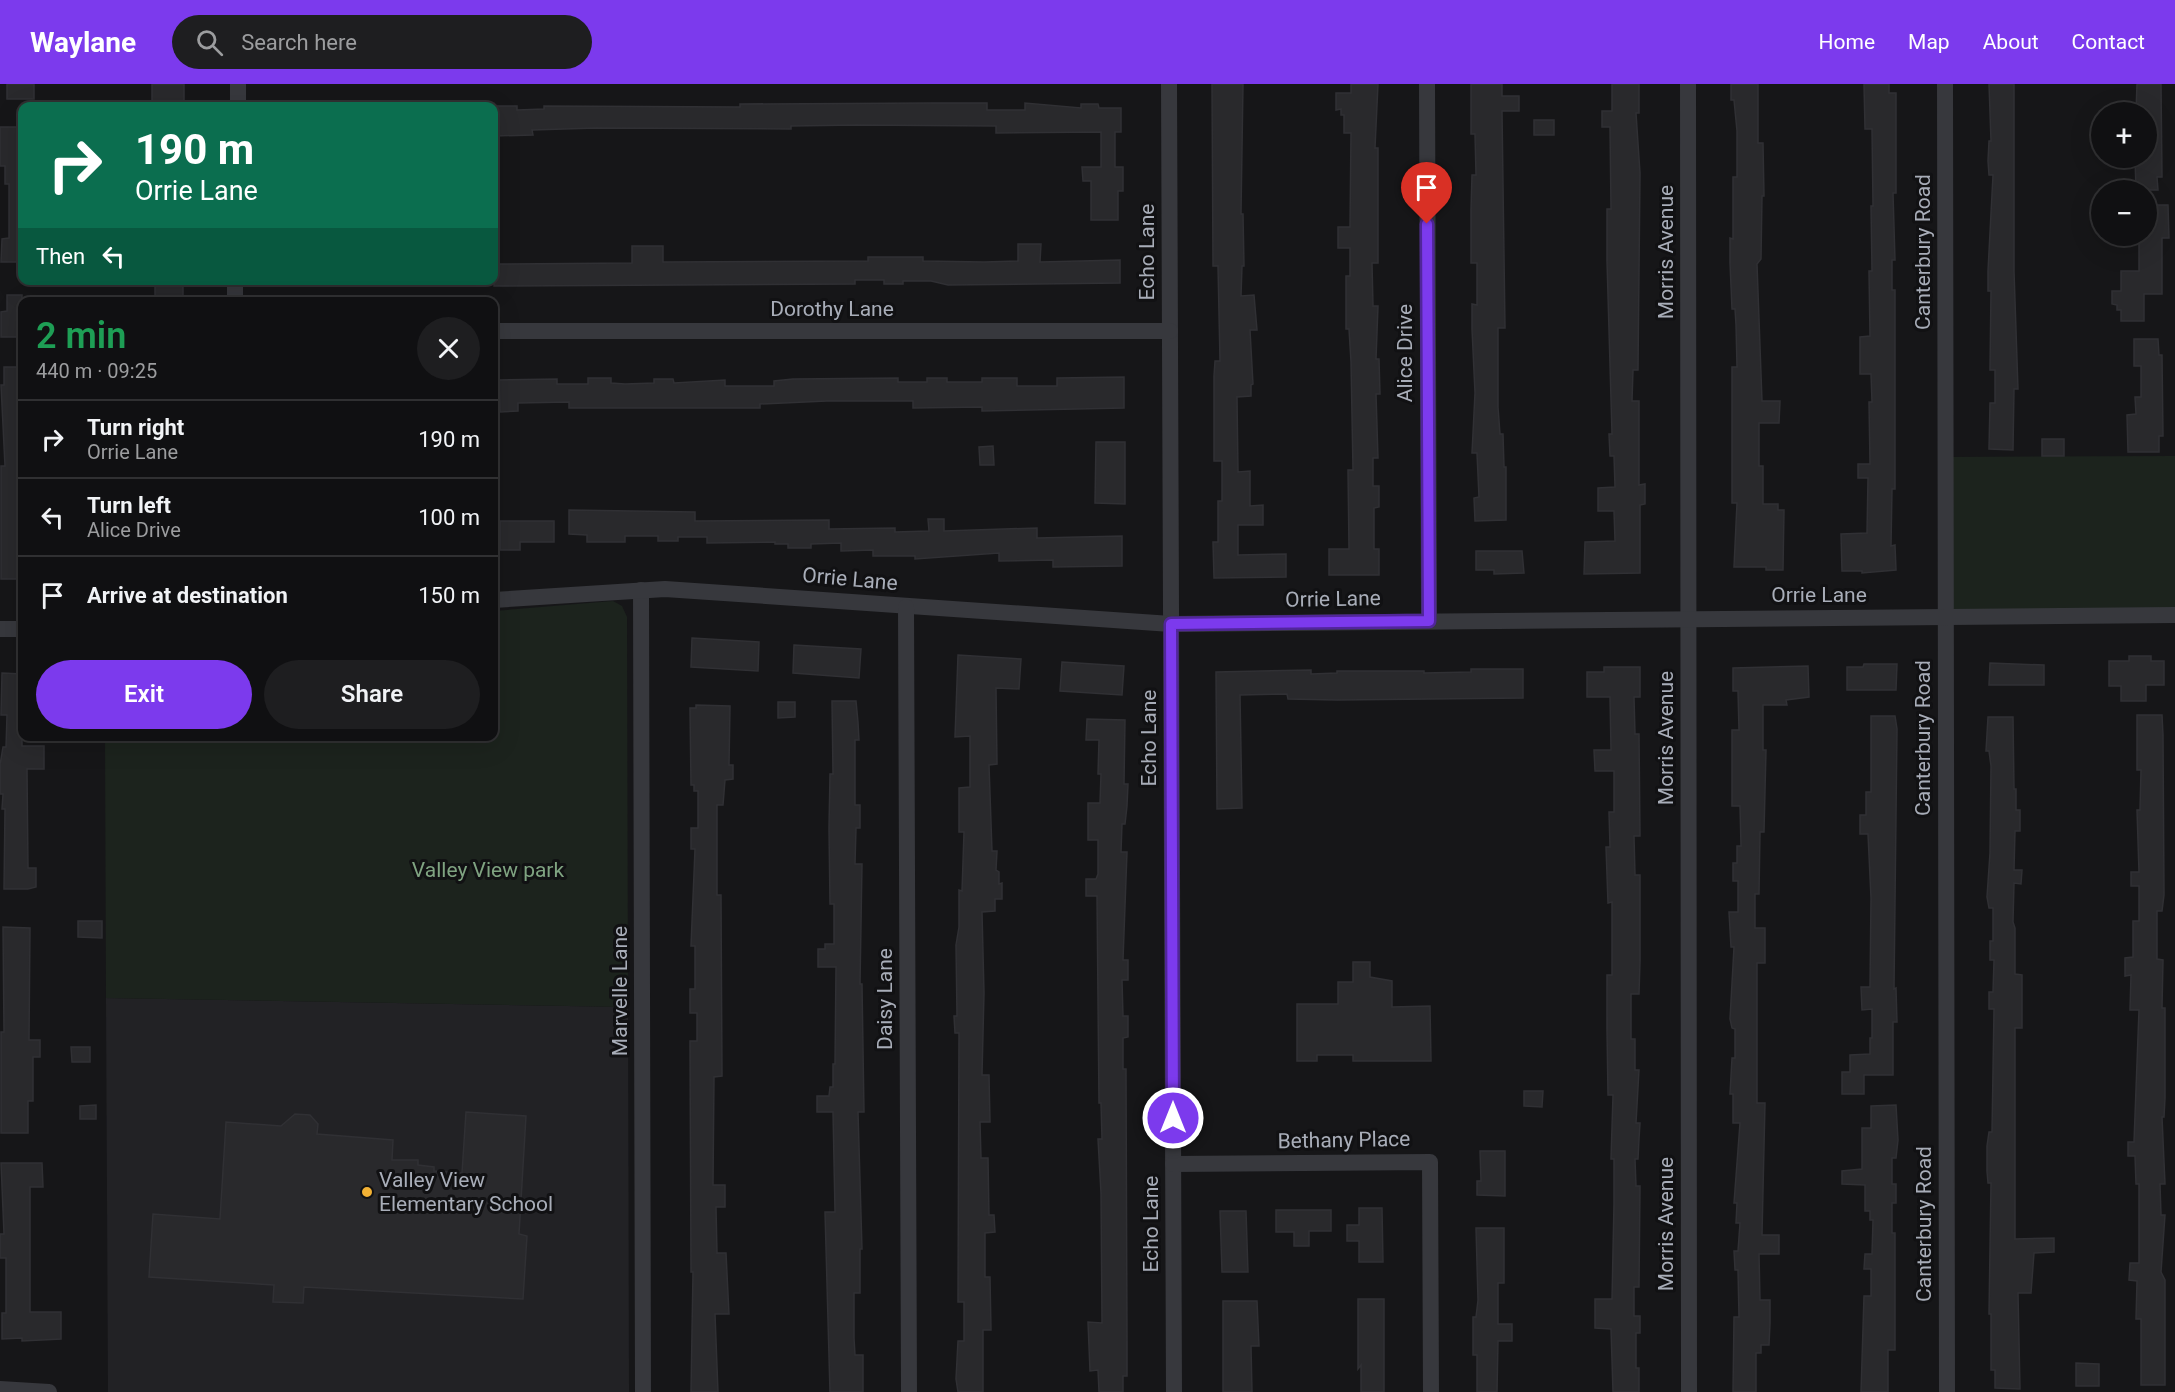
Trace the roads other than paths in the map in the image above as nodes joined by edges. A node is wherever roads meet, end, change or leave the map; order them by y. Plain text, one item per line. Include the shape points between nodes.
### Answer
1 (238, 84) edge
2 (1169, 84) edge
3 (1427, 84) edge
4 (1688, 84) edge
5 (1945, 84) edge
6 (238, 102) edge
7 (498, 331) edge
8 (1170, 331) junction
9 (641, 590) junction
10 (498, 600) edge
11 (906, 607) junction
12 (2175, 615) edge
13 (1945, 617) junction
14 (1688, 618) junction
15 (1429, 621) junction
16 (1171, 624) junction
17 (0, 629) edge
18 (18, 629) edge
19 (1173, 1164) junction
20 (0, 1389) edge
21 (49, 1392) edge
22 (643, 1392) edge
23 (909, 1392) edge
24 (1174, 1392) edge
25 (1431, 1392) edge
26 (1689, 1392) edge
27 (1947, 1392) edge

1 - 6 street
2 - 8 street, Echo Lane
3 - 15 street, Alice Drive
4 - 14 street, Morris Avenue
5 - 13 street, Canterbury Road
7 - 8 street, Dorothy Lane
8 - 16 street, Echo Lane
9 - 10 street, Orrie Lane
9 - 11 street, Orrie Lane via 741,592
9 - 22 street, Marvelle Lane
11 - 16 street, Orrie Lane
11 - 23 street, Daisy Lane
12 - 13 street, Orrie Lane
13 - 14 street, Orrie Lane
13 - 27 street, Canterbury Road
14 - 15 street, Orrie Lane
14 - 26 street, Morris Avenue
15 - 16 street, Orrie Lane
16 - 19 street, Echo Lane
17 - 18 street
19 - 24 street, Echo Lane
19 - 25 street, Bethany Place via 1430,1162
20 - 21 street

